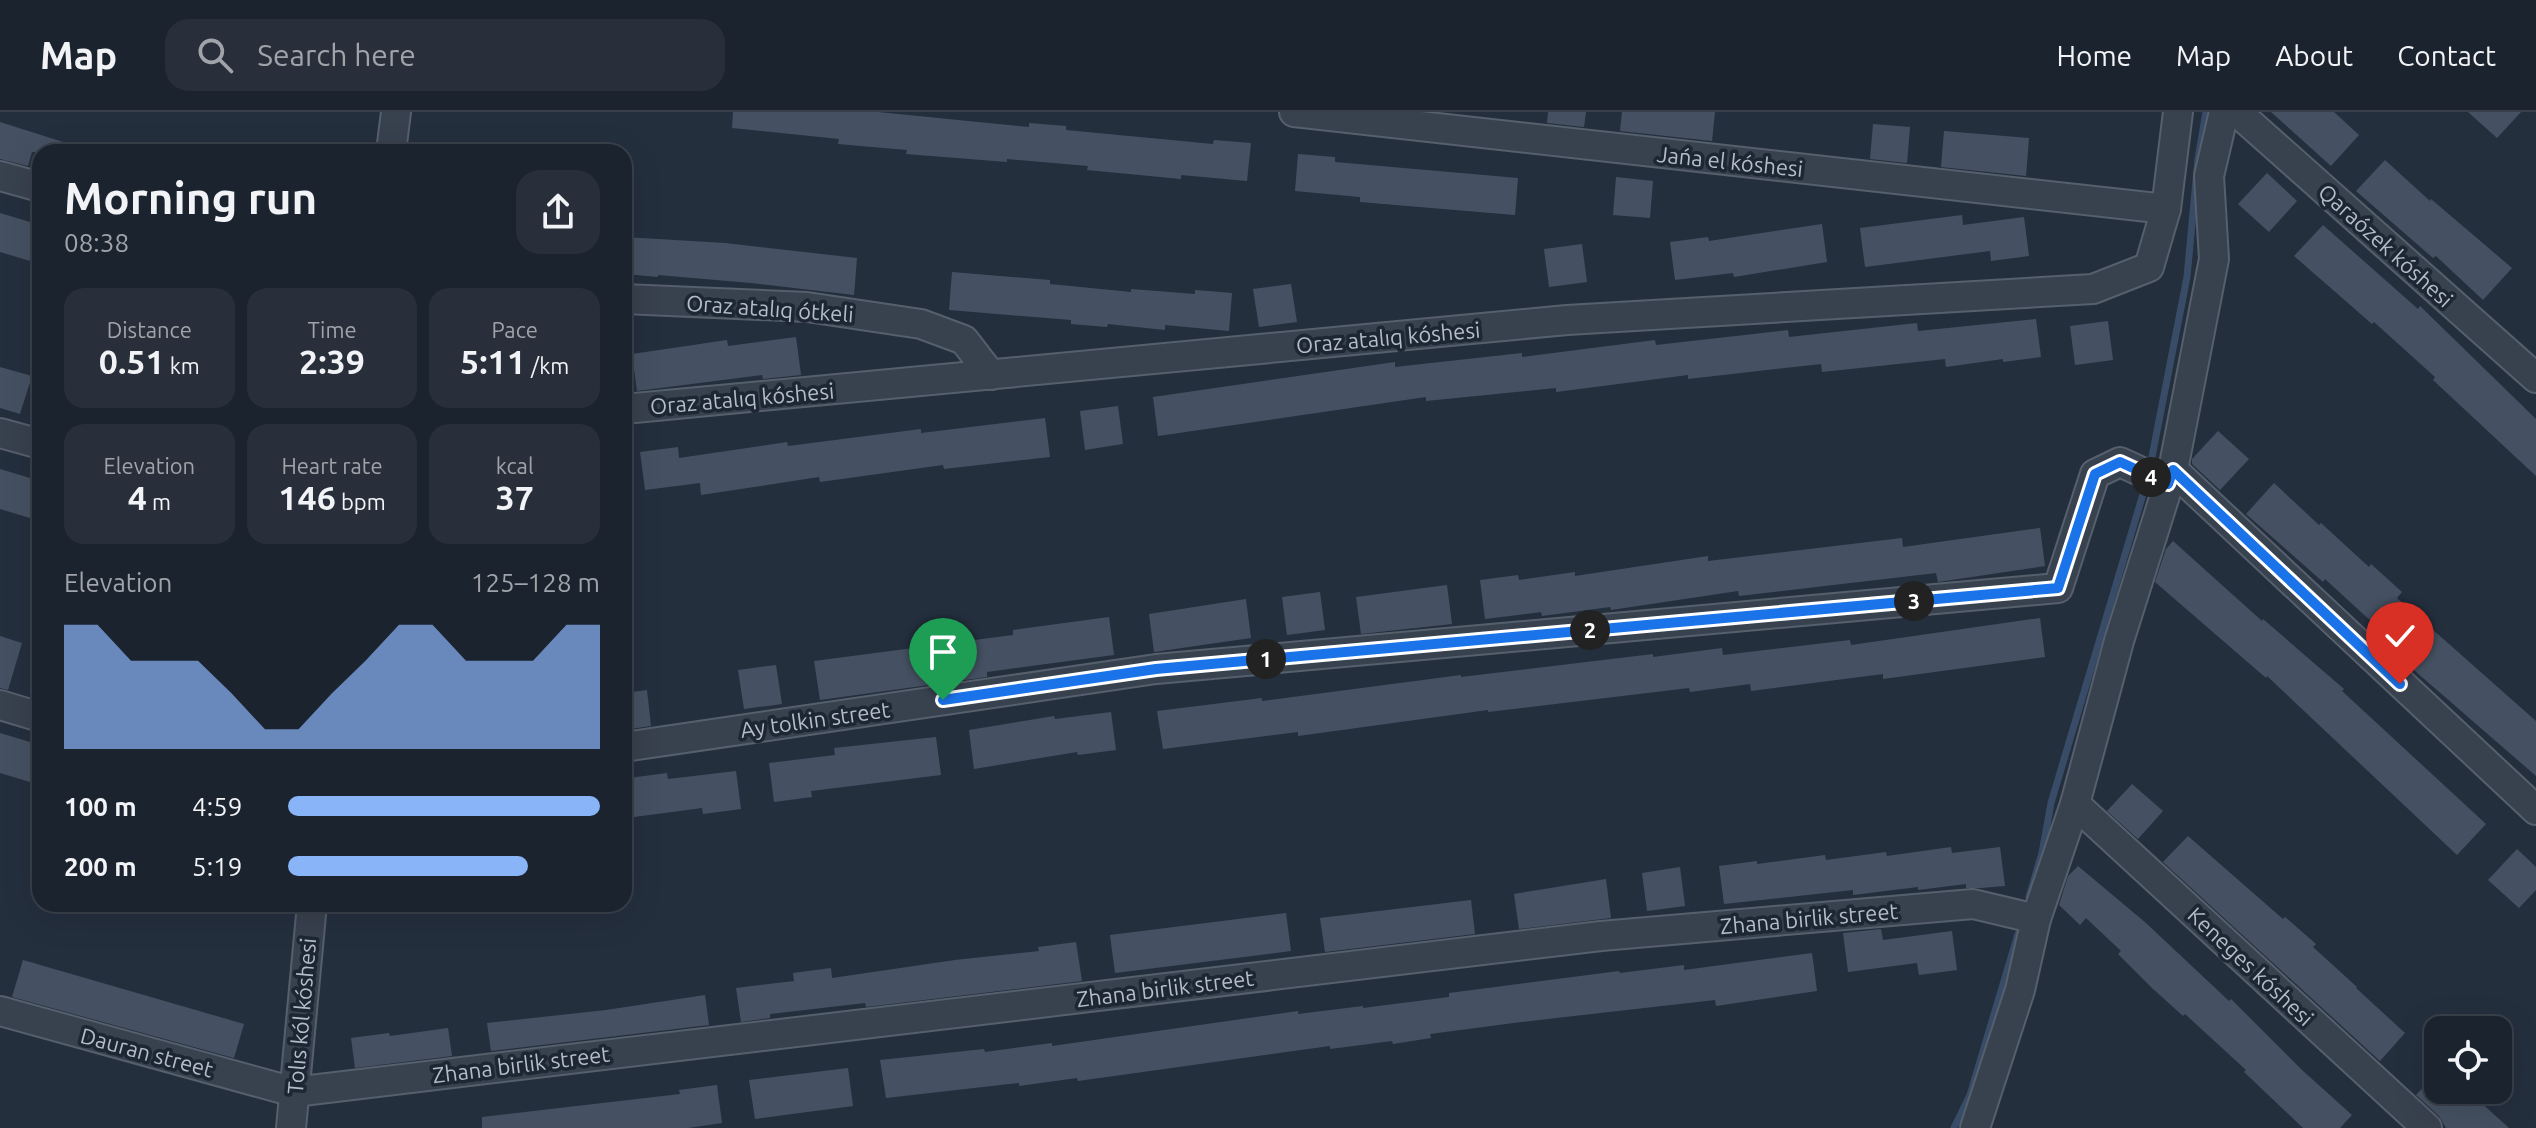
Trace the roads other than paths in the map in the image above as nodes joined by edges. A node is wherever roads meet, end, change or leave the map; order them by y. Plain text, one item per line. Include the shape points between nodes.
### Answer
1 (396, 112) edge
2 (1294, 112) edge
3 (2178, 112) edge
4 (2224, 112) edge
5 (2237, 112) edge
6 (392, 144) edge
7 (0, 176) edge
8 (32, 185) edge
9 (2166, 209) junction
10 (632, 299) edge
11 (991, 375) junction
12 (2536, 378) edge
13 (632, 408) edge
14 (0, 433) edge
15 (32, 442) edge
16 (2170, 477) junction
17 (0, 705) edge
18 (32, 715) edge
19 (632, 746) edge
20 (2075, 804) junction
21 (2536, 810) edge
22 (311, 912) edge
23 (2036, 919) junction
24 (0, 1011) edge
25 (294, 1092) junction
26 (291, 1128) edge
27 (1975, 1128) edge
28 (2427, 1128) edge

1 - 6 street
2 - 9 street, Jańa el kóshesi
3 - 9 street
4 - 16 street via 2209,176 2214,259
5 - 12 street, Qaraózek kóshesi
7 - 8 street
9 - 11 street, Oraz atalıq kóshesi via 2149,267 2093,289 1567,320
10 - 11 street, Oraz atalıq ótkeli via 807,307 921,324 964,340
11 - 13 street, Oraz atalıq kóshesi
14 - 15 street
16 - 19 street, Ay tolkin street via 2120,462 2095,474 2058,588 1156,669
16 - 20 street
16 - 21 street
17 - 18 street
20 - 23 street
20 - 28 street, Keneges kóshesi
22 - 25 street, Tolıs kól kóshesi
23 - 25 street, Zhana birlik street via 1973,904 1601,936
23 - 27 street via 2020,990
24 - 25 street, Dauran street
25 - 26 street, Tolıs kól kóshesi

